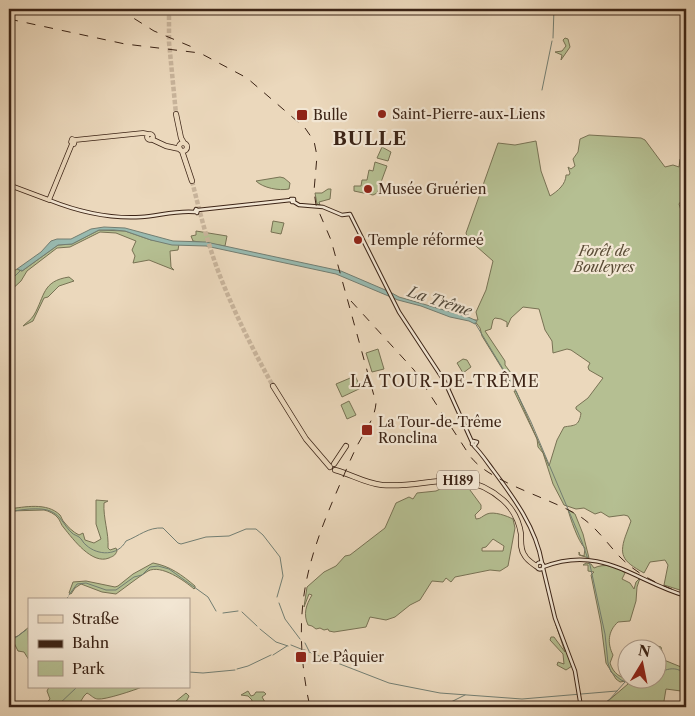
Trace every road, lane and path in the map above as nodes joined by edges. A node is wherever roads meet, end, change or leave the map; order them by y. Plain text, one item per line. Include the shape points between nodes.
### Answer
1 (176, 114) tunnel mouth
2 (150, 137) joint
3 (182, 148) junction
4 (192, 181) tunnel mouth
5 (9, 185) edge
6 (49, 200) junction
7 (272, 386) tunnel mouth
8 (346, 448) dead end
9 (334, 466) junction
10 (540, 565) junction
11 (686, 596) edge
12 (581, 707) edge

1 - 3 highway
2 - 3 highway
2 - 6 main road via 141,134 74,143
3 - 4 highway
5 - 6 main road
6 - 10 main road via 82,212 119,217 292,201 299,205 323,207 342,215 350,214 401,316 445,382 474,443 533,532
7 - 9 highway, H189 via 306,438
8 - 9 highway
9 - 10 highway, H189 via 364,481 382,485 448,479 481,486 500,497 514,514 525,556 530,562
10 - 11 main road via 592,561 624,568 662,588
10 - 12 main road via 554,615 573,663

